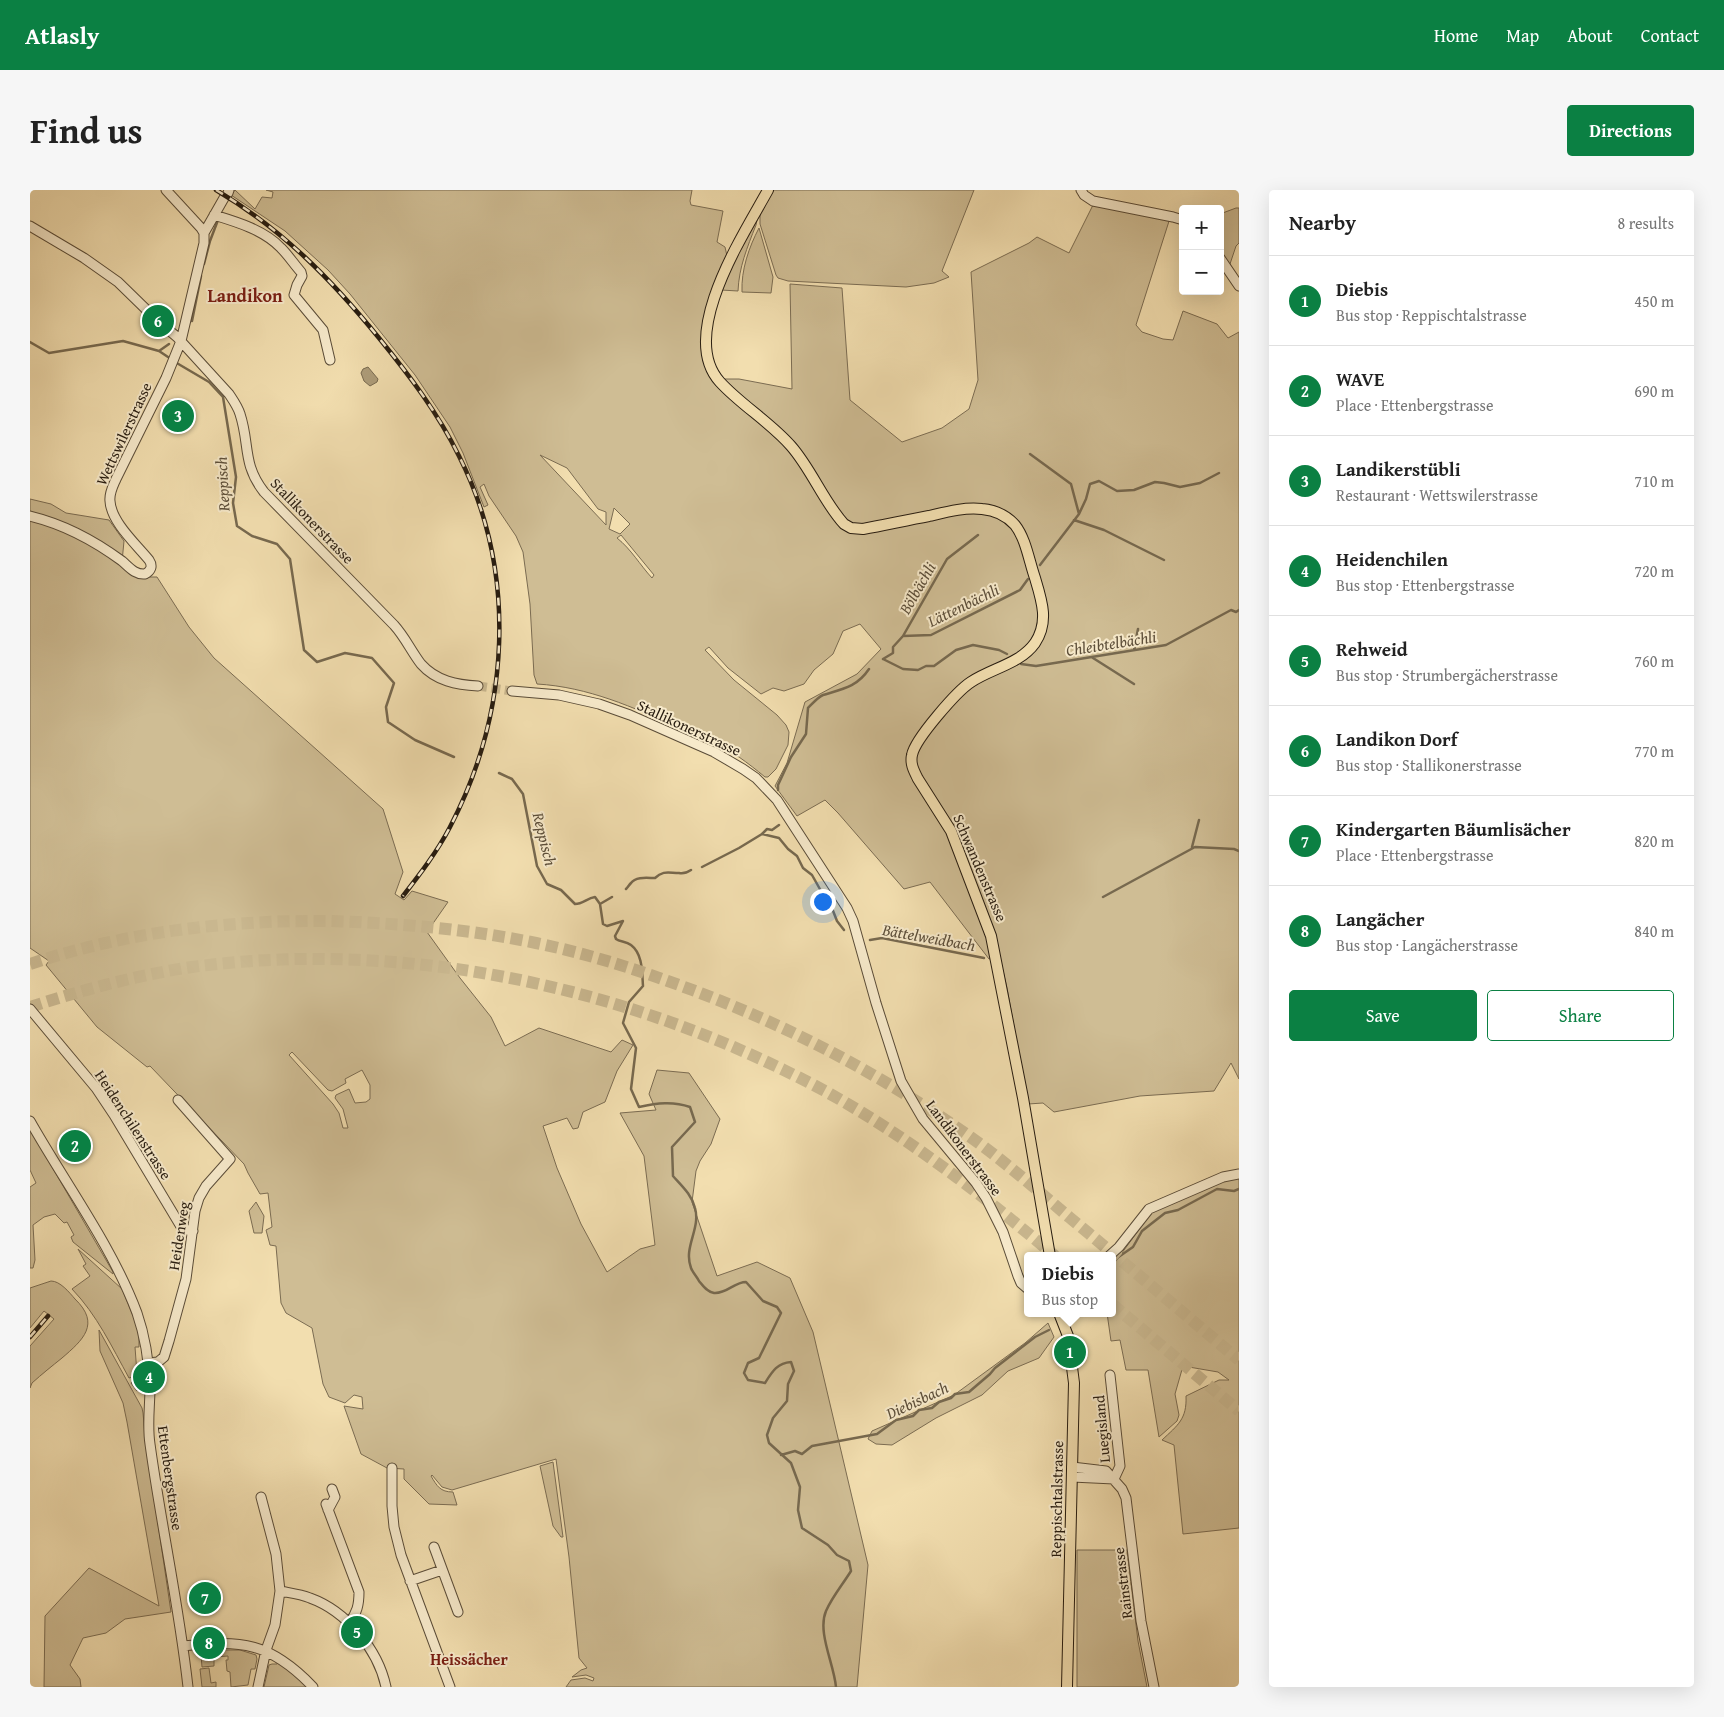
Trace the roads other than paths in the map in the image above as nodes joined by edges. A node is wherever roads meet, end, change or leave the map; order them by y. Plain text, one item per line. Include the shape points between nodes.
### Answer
1 (166, 190) edge
2 (768, 190) edge
3 (1082, 190) edge
4 (227, 194) edge
5 (214, 215) junction
6 (1179, 219) edge
7 (30, 226) edge
8 (204, 233) junction
9 (1224, 264) edge
10 (1239, 286) edge
11 (181, 341) junction
12 (330, 360) dead end
13 (30, 516) edge
14 (478, 686) tunnel mouth
15 (512, 690) tunnel mouth
16 (847, 908) joint
17 (30, 1009) edge
18 (178, 1100) dead end
19 (30, 1121) edge
20 (1239, 1174) edge
21 (192, 1231) junction
22 (1049, 1252) edge
23 (1113, 1252) edge
24 (1024, 1285) edge
25 (1060, 1317) edge
26 (148, 1363) junction
27 (1110, 1375) dead end
28 (392, 1468) dead end
29 (1072, 1472) junction
30 (1114, 1479) junction
31 (332, 1489) dead end
32 (260, 1497) dead end
33 (434, 1547) dead end
34 (442, 1570) junction
35 (410, 1582) junction
36 (280, 1591) junction
37 (458, 1612) dead end
38 (349, 1623) junction
39 (183, 1646) junction
40 (266, 1650) junction
41 (188, 1687) edge
42 (258, 1687) edge
43 (313, 1687) edge
44 (386, 1687) edge
45 (450, 1687) edge
46 (1068, 1687) edge
47 (1154, 1687) edge

1 - 8 street
2 - 22 main road, Schwandenstrasse via 723,271 712,310 706,352 720,382 790,445 844,524 852,528 863,529 949,512 982,509 1003,515 1022,537 1042,602 1043,622 1034,645 1023,656 977,678 960,692 917,742 912,752 912,763 914,772 955,840 991,936
3 - 6 street via 1093,201
4 - 5 street
5 - 8 street
5 - 12 street via 266,237 280,247 301,272 294,295 323,330
7 - 11 street, Stallikonerstrasse via 118,282
8 - 11 street
9 - 10 street
11 - 13 street, Wettswilerstrasse via 110,495 114,518 152,564 150,571 142,575 136,573 88,540
11 - 14 street, Stallikonerstrasse via 236,404 250,469 264,492 398,629 422,664 457,685
15 - 16 street, Stallikonerstrasse via 559,695 599,704 698,745 743,769 777,800
16 - 24 street, Landikonerstrasse via 901,1081 923,1119 986,1198
17 - 21 street, Heidenchilenstrasse via 96,1088 180,1225
18 - 21 street, Heidenweg via 230,1159 198,1198
19 - 26 street, Ettenbergstrasse via 122,1278 142,1328
20 - 23 street via 1223,1177 1149,1209
21 - 26 street, Heidenweg via 186,1279 164,1357 158,1362
25 - 29 main road, Reppischtalstrasse via 1068,1336 1073,1374
26 - 39 street, Ettenbergstrasse via 150,1442
27 - 30 street, Luegisland via 1120,1466
28 - 35 street via 394,1527
29 - 30 street
29 - 30 street, Rainstrasse via 1106,1471
29 - 46 main road, Reppischtalstrasse
30 - 47 street, Rainstrasse via 1126,1498 1141,1621
31 - 38 street via 335,1497 327,1507 358,1592 359,1605
32 - 36 street via 276,1554
33 - 34 street
34 - 35 street
34 - 37 street
35 - 45 street
36 - 38 street via 319,1601
36 - 40 street via 275,1625
38 - 44 street via 369,1648
39 - 40 street via 221,1642
39 - 41 street, Ettenbergstrasse
40 - 42 street
40 - 43 street via 289,1664

